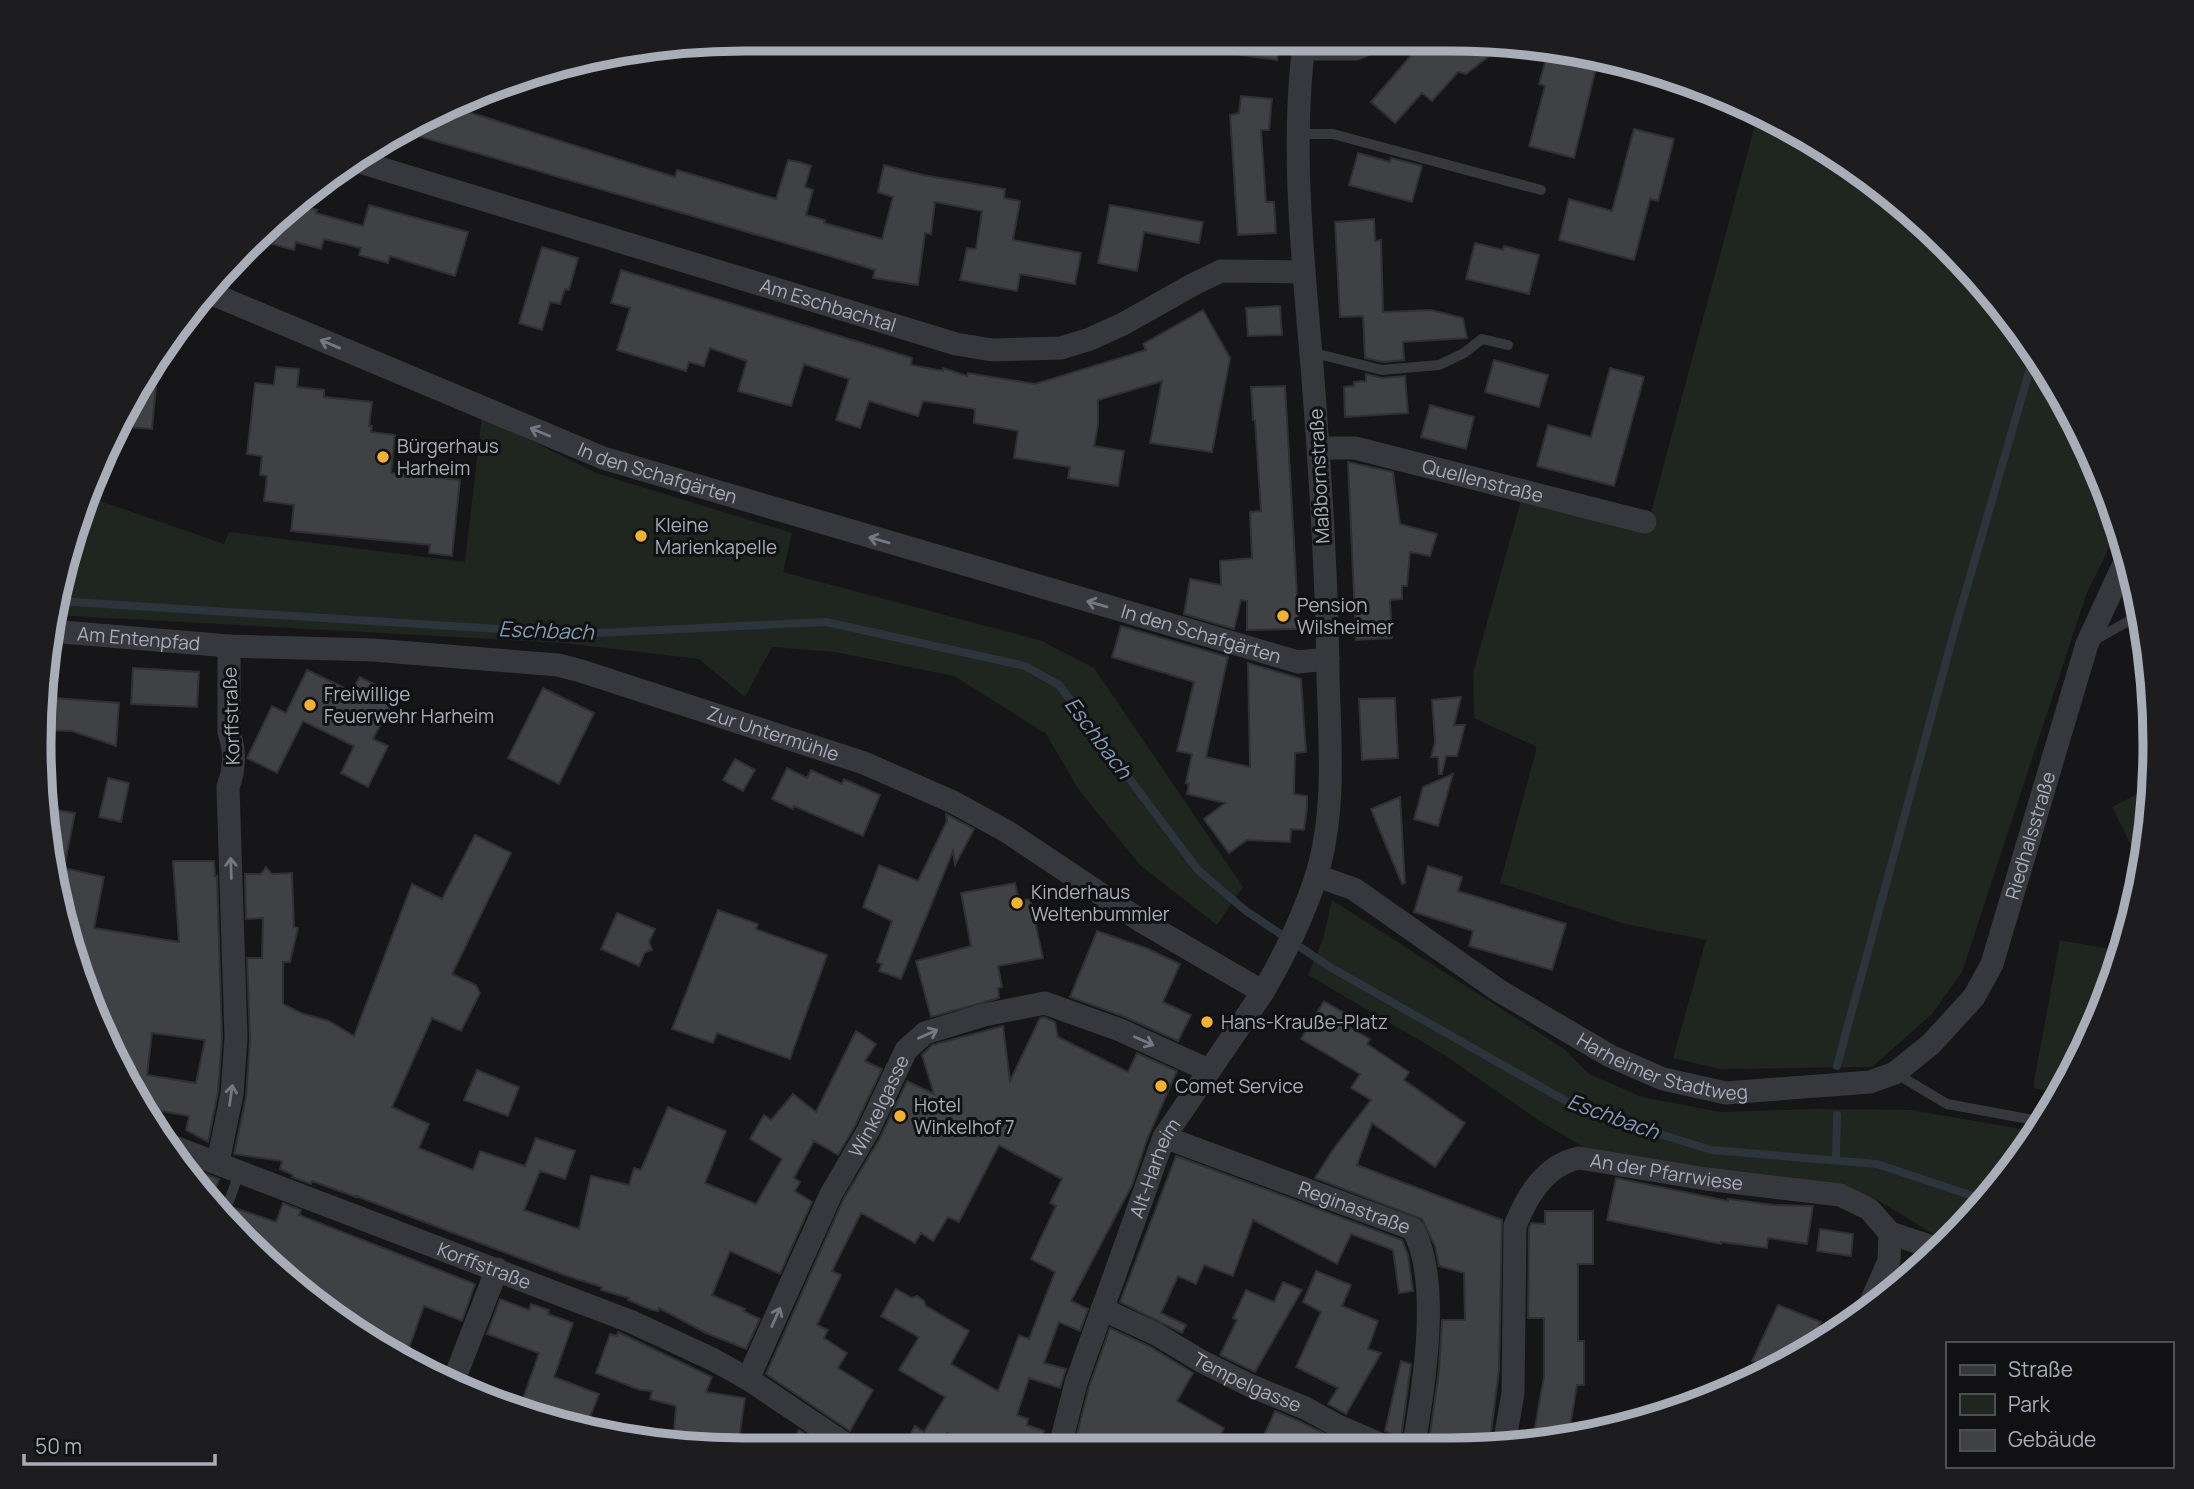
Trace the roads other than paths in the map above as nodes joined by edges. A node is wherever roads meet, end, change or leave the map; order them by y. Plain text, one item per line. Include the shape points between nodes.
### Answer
1 (1305, 51) edge
2 (1299, 134) junction
3 (366, 164) edge
4 (1541, 190) dead end
5 (1304, 272) junction
6 (216, 296) edge
7 (1508, 345) dead end
8 (1310, 352) junction
9 (1318, 448) junction
10 (1645, 523) dead end
11 (2121, 570) edge
12 (2132, 620) edge
13 (60, 632) edge
14 (2087, 644) junction
15 (229, 646) junction
16 (1328, 659) junction
17 (1317, 876) junction
18 (1303, 911) joint
19 (1263, 992) junction
20 (1208, 1070) junction
21 (1895, 1073) junction
22 (2032, 1120) edge
23 (1164, 1136) junction
24 (181, 1149) edge
25 (218, 1162) junction
26 (240, 1171) junction
27 (227, 1206) edge
28 (1890, 1233) junction
29 (1928, 1246) edge
30 (497, 1269) junction
31 (1875, 1292) edge
32 (1102, 1309) junction
33 (456, 1375) edge
34 (748, 1379) junction
35 (1506, 1436) edge
36 (835, 1438) edge
37 (1062, 1438) edge
38 (1365, 1438) edge
39 (1415, 1438) edge

1 - 2 street, Maßbornstraße
2 - 4 lane via 1333,134
2 - 5 street, Maßbornstraße
3 - 5 street, Am Eschbachtal via 957,344 992,350 1061,348 1090,339 1222,271
5 - 8 street, Maßbornstraße
16 -> 6 street, In den Schafgärten via 1298,662 603,458
7 - 8 lane via 1482,340 1438,365 1382,370
8 - 9 street, Maßbornstraße
9 - 10 street, Quellenstraße via 1355,447
9 - 16 street, Maßbornstraße
11 - 14 street, Riedhalsstraße
12 - 14 lane
13 - 15 street, Am Entenpfad
14 - 21 street, Riedhalsstraße via 1992,964 1973,997 1931,1044
15 - 19 street, Zur Untermühle via 373,650 558,665 864,763 1006,831 1141,921
25 -> 15 street, Korffstraße via 232,1094 236,1038 228,787 233,774
16 - 17 street, Maßbornstraße via 1330,776
17 - 18 street, Maßbornstraße
17 - 21 street, Harheimer Stadtweg via 1354,889 1498,990 1610,1056 1663,1079 1726,1093 1870,1082
18 - 19 street, Alt-Harheim
19 - 20 street, Alt-Harheim
20 - 23 street, Alt-Harheim
34 -> 20 street, Winkelgasse via 831,1194 868,1131 906,1050 925,1033 1045,1003 1120,1030
21 - 22 lane via 1947,1104
23 - 32 street, Alt-Harheim
23 - 39 street, Reginastraße via 1413,1229 1427,1273 1423,1391
24 - 25 street, Korffstraße
25 - 26 street, Korffstraße
26 - 27 lane
26 - 30 street, Korffstraße
28 - 29 street
28 - 31 street via 1889,1261
28 - 35 street, An der Pfarrwiese via 1869,1209 1840,1195 1579,1158 1564,1161 1535,1188 1516,1226 1513,1393
30 - 33 street
30 - 34 street, Korffstraße via 632,1322
32 - 37 street, Alt-Harheim
32 - 38 street, Tempelgasse
34 - 36 street

